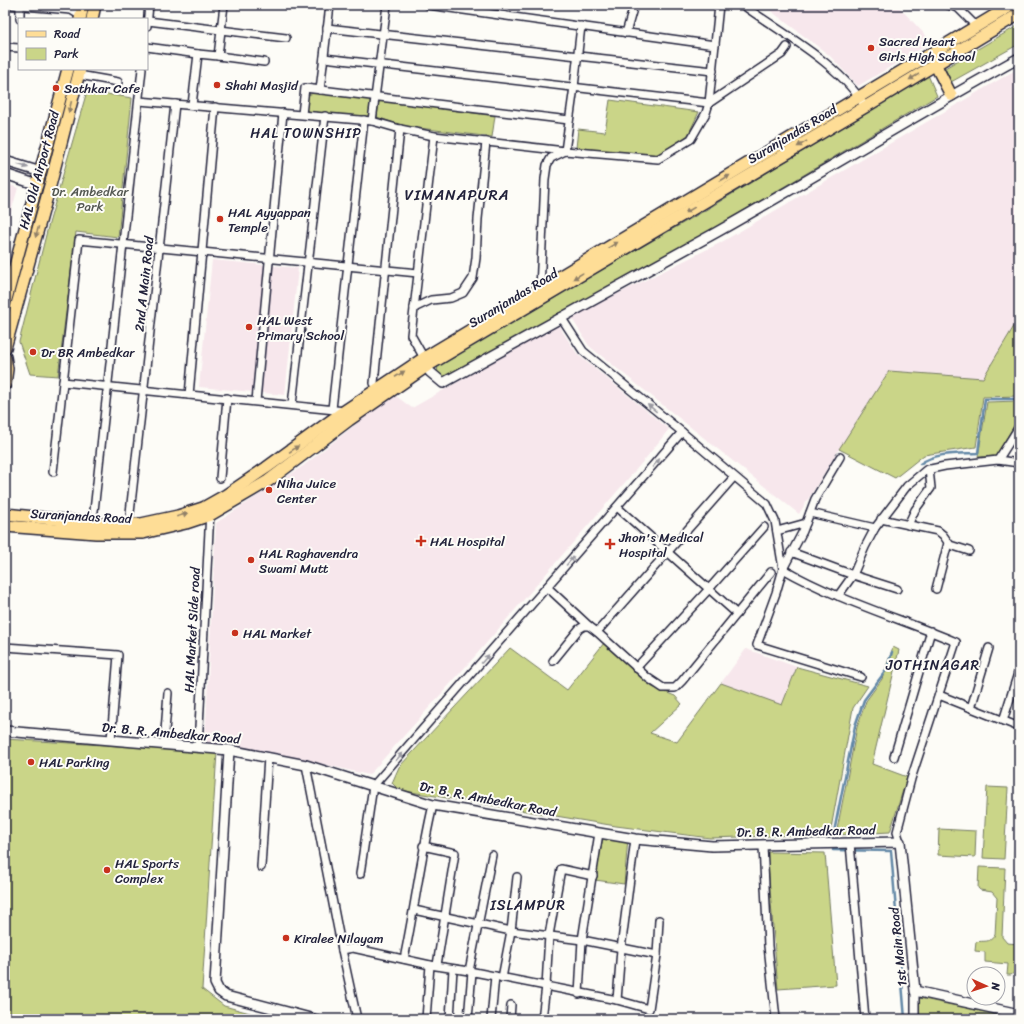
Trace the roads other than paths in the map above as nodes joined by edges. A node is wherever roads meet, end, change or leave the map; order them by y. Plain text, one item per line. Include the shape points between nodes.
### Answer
1 (12, 5) edge
2 (95, 5) edge
3 (149, 5) edge
4 (224, 5) edge
5 (330, 5) edge
6 (387, 5) edge
7 (428, 5) edge
8 (634, 5) edge
9 (719, 5) edge
10 (743, 5) edge
11 (948, 5) edge
12 (1012, 5) edge
13 (20, 6) edge
14 (958, 6) edge
15 (81, 12) edge
16 (1019, 14) edge
17 (20, 18) edge
18 (92, 18) edge
19 (148, 18) edge
20 (148, 24) edge
21 (580, 26) junction
22 (976, 26) junction
23 (327, 28) junction
24 (221, 30) junction
25 (626, 32) junction
26 (383, 34) junction
27 (286, 38) dead end
28 (715, 45) junction
29 (5, 47) edge
30 (787, 47) dead end
31 (18, 48) edge
32 (148, 48) edge
33 (198, 54) junction
34 (218, 56) junction
35 (577, 56) junction
36 (324, 58) junction
37 (1019, 58) edge
38 (932, 59) junction
39 (264, 62) dead end
40 (379, 64) junction
41 (68, 70) edge
42 (142, 70) edge
43 (712, 71) junction
44 (79, 72) edge
45 (118, 82) dead end
46 (574, 87) junction
47 (320, 90) junction
48 (951, 95) junction
49 (375, 97) junction
50 (139, 101) junction
51 (709, 102) junction
52 (862, 102) junction
53 (175, 104) junction
54 (192, 105) junction
55 (216, 108) junction
56 (283, 113) junction
57 (302, 114) junction
58 (325, 116) junction
59 (364, 120) junction
60 (569, 120) junction
61 (372, 121) junction
62 (400, 129) junction
63 (434, 136) junction
64 (486, 142) junction
65 (565, 151) junction
66 (5, 161) edge
67 (41, 172) junction
68 (5, 174) edge
69 (38, 185) junction
70 (123, 244) junction
71 (160, 248) junction
72 (202, 252) junction
73 (269, 258) junction
74 (308, 262) junction
75 (348, 266) junction
76 (386, 270) junction
77 (418, 272) junction
78 (540, 289) junction
79 (5, 304) edge
80 (414, 308) junction
81 (561, 317) junction
82 (5, 348) edge
83 (5, 357) edge
84 (425, 362) junction
85 (63, 382) junction
86 (374, 383) dead end
87 (5, 384) edge
88 (108, 386) junction
89 (144, 390) junction
90 (189, 395) junction
91 (227, 398) junction
92 (256, 401) junction
93 (292, 405) junction
94 (332, 409) junction
95 (348, 415) junction
96 (1019, 427) edge
97 (682, 432) junction
98 (840, 456) dead end
99 (998, 460) junction
100 (1019, 463) edge
101 (928, 470) junction
102 (53, 472) dead end
103 (734, 477) junction
104 (220, 478) dead end
105 (617, 507) junction
106 (210, 510) junction
107 (94, 511) dead end
108 (130, 513) dead end
109 (810, 513) junction
110 (5, 514) edge
111 (881, 519) junction
112 (806, 523) junction
113 (908, 525) junction
114 (5, 526) edge
115 (764, 527) dead end
116 (875, 528) junction
117 (777, 531) junction
118 (948, 543) junction
119 (970, 551) dead end
120 (668, 552) junction
121 (791, 552) junction
122 (783, 568) junction
123 (771, 572) dead end
124 (853, 575) junction
125 (547, 587) junction
126 (709, 589) junction
127 (897, 589) dead end
128 (936, 589) dead end
129 (838, 596) junction
130 (737, 614) junction
131 (589, 626) junction
132 (931, 631) junction
133 (597, 632) junction
134 (5, 647) edge
135 (989, 648) dead end
136 (553, 661) dead end
137 (636, 668) junction
138 (1019, 670) edge
139 (862, 677) dead end
140 (168, 693) dead end
141 (939, 695) junction
142 (971, 708) junction
143 (1003, 721) junction
144 (1019, 727) edge
145 (5, 731) edge
146 (111, 740) junction
147 (164, 744) junction
148 (198, 747) junction
149 (229, 750) junction
150 (268, 757) junction
151 (894, 757) dead end
152 (306, 765) junction
153 (373, 786) junction
154 (433, 805) junction
155 (599, 833) junction
156 (634, 839) junction
157 (900, 842) junction
158 (850, 843) junction
159 (423, 846) junction
160 (763, 846) junction
161 (492, 856) dead end
162 (261, 867) dead end
163 (360, 874) dead end
164 (593, 876) junction
165 (517, 877) dead end
166 (414, 910) junction
167 (446, 917) junction
168 (659, 920) dead end
169 (479, 924) junction
170 (511, 931) junction
171 (549, 935) junction
172 (582, 940) junction
173 (621, 949) junction
174 (342, 950) junction
175 (657, 955) junction
176 (404, 959) junction
177 (434, 965) junction
178 (453, 969) junction
179 (470, 971) junction
180 (498, 977) junction
181 (546, 986) junction
182 (915, 991) junction
183 (579, 994) junction
184 (617, 1000) junction
185 (511, 1005) dead end
186 (1019, 1014) edge
187 (314, 1019) edge
188 (357, 1019) edge
189 (426, 1019) edge
190 (450, 1019) edge
191 (468, 1019) edge
192 (491, 1019) edge
193 (510, 1019) edge
194 (542, 1019) edge
195 (776, 1019) edge
196 (865, 1019) edge
197 (915, 1019) edge

1 - 13 street
2 - 18 main road
3 - 19 street
4 - 24 street
5 - 23 street
6 - 26 street
7 - 21 street
8 - 25 street
9 - 28 street
10 - 52 street via 825,63 848,83
11 - 14 street
12 - 22 main road, Suranjandas Road
13 - 15 street
13 - 17 street
14 - 22 street
16 - 38 main road, Suranjandas Road
20 - 24 street
21 - 25 street
21 - 35 street
22 - 38 main road, Suranjandas Road
23 - 26 street
23 - 36 street
24 - 27 street
24 - 34 street
25 - 28 street
26 - 35 street
26 - 40 street
28 - 43 street
29 - 31 street
30 - 51 street via 782,54
32 - 33 street
33 - 34 street
33 - 54 street
34 - 39 street
35 - 43 street
35 - 46 street
36 - 40 street
36 - 47 street
37 - 48 street
38 - 48 main road
38 - 52 main road, Suranjandas Road
40 - 46 street
40 - 49 street
41 - 67 main road, HAL Old Airport Road
42 - 50 street
43 - 51 street
44 - 45 street
44 -> 82 main road, HAL Old Airport Road
46 - 51 street
46 - 60 street
47 - 49 street
47 - 57 street via 305,88
48 - 81 street via 717,232
49 - 60 street
49 - 61 street
50 - 53 street
50 - 70 street
51 - 65 street via 706,113 691,139 658,159
78 -> 52 main road, Suranjandas Road
52 -> 84 main road, Suranjandas Road
53 - 54 street
53 - 71 street, 2nd A Main Road
54 - 55 street
55 - 56 street
55 - 72 street
56 - 57 street
56 - 73 street
57 - 58 street
58 - 59 street
58 - 74 street
59 - 61 street
59 - 75 street
60 - 65 street
61 - 62 street
62 - 63 street
62 - 76 street
63 - 64 street
63 - 77 street
64 - 65 street
64 - 80 street via 473,278 463,293 451,298 431,300
65 - 78 street via 551,158 548,165 543,209
66 -> 67 street
67 - 69 main road, HAL Old Airport Road
68 - 69 street
69 - 79 main road, HAL Old Airport Road
70 - 71 street
70 - 85 street via 79,240
70 - 88 street
71 - 72 street
71 - 89 street, 2nd A Main Road
72 - 73 street
72 - 90 street
73 - 74 street
73 - 92 street
74 - 75 street
74 - 93 street
75 - 76 street
75 - 94 street
76 - 77 street
76 - 86 street
77 - 80 street
78 - 84 main road, Suranjandas Road
80 - 84 street via 411,335
81 - 84 street via 443,383 430,372
97 -> 81 street via 582,351
83 - 87 main road
84 - 95 main road, Suranjandas Road
85 - 88 street
85 - 102 street
88 - 89 street
88 - 107 street
89 - 90 street
89 - 108 street, 2nd A Main Road
90 - 91 street
91 - 92 street
91 - 104 street
92 - 93 street
93 - 94 street
94 - 95 street
95 - 106 main road, Suranjandas Road via 268,480
96 - 99 street
97 - 103 street
105 -> 97 street
98 - 109 street via 815,499
99 - 100 street
99 - 101 street
101 - 111 street via 907,486
101 - 113 street via 931,488
103 - 117 street via 767,504
103 - 120 street
105 - 120 street
125 -> 105 street
110 -> 106 main road, Suranjandas Road via 102,524 141,524 203,508
106 - 114 main road, Suranjandas Road via 186,523 136,533 96,533
106 - 148 street, HAL Market Side road
109 - 112 street
109 - 116 street
111 - 113 street
111 - 116 street
112 - 117 street
112 - 121 street
113 - 118 street via 941,532
115 - 126 street
116 - 124 street
117 - 122 street
118 - 119 street
118 - 128 street
120 - 126 street
120 - 133 street
121 - 122 street
121 - 124 street
122 - 129 street
122 - 139 street via 757,645
123 - 130 street
124 - 127 street
124 - 129 street
125 - 131 street
153 -> 125 street
126 - 130 street
126 - 137 street
129 - 132 street
130 - 137 street via 675,688 663,688
131 - 133 street
131 - 136 street via 579,629
132 - 141 street via 956,642
132 - 151 street
133 - 137 street
134 - 146 street via 118,654
135 - 142 street
138 - 143 street
140 - 147 street
141 - 142 street
141 - 157 street via 911,779 897,832
142 - 143 street
143 - 144 street
145 - 146 street, Dr. B. R. Ambedkar Road
146 - 147 street, Dr. B. R. Ambedkar Road
147 - 148 street, Dr. B. R. Ambedkar Road
148 - 149 street, Dr. B. R. Ambedkar Road
149 - 150 street, Dr. B. R. Ambedkar Road
149 - 187 street via 215,982 219,991 226,996
150 - 152 street, Dr. B. R. Ambedkar Road
150 - 162 street
152 - 153 street, Dr. B. R. Ambedkar Road
152 - 174 street
153 - 154 street, Dr. B. R. Ambedkar Road
153 - 163 street
154 - 155 street, Dr. B. R. Ambedkar Road
154 - 159 street
155 - 156 street, Dr. B. R. Ambedkar Road
155 - 164 street
156 - 160 street, Dr. B. R. Ambedkar Road via 712,846
156 - 173 street
157 - 158 street, Dr. B. R. Ambedkar Road
157 - 182 street, 1st Main Road
158 - 160 street, Dr. B. R. Ambedkar Road
158 - 196 street
159 - 166 street
159 - 167 street via 455,853
160 - 195 street via 768,946
161 - 169 street
164 - 171 street via 561,869
164 - 172 street
165 - 170 street
166 - 167 street
166 - 176 street
167 - 169 street
167 - 177 street
168 - 175 street
169 - 170 street
169 - 179 street
170 - 171 street
170 - 180 street
171 - 172 street
171 - 181 street
172 - 173 street
172 - 183 street
173 - 175 street
173 - 184 street
174 - 176 street via 354,948
174 - 188 street
175 - 184 street via 649,1009
176 - 177 street
177 - 178 street
177 - 189 street
178 - 179 street
178 - 190 street
179 - 180 street
179 - 191 street
180 - 181 street
180 - 192 street
181 - 183 street
181 - 194 street
182 - 186 street, 1st Main Road
182 - 197 street
183 - 184 street
185 - 193 street

